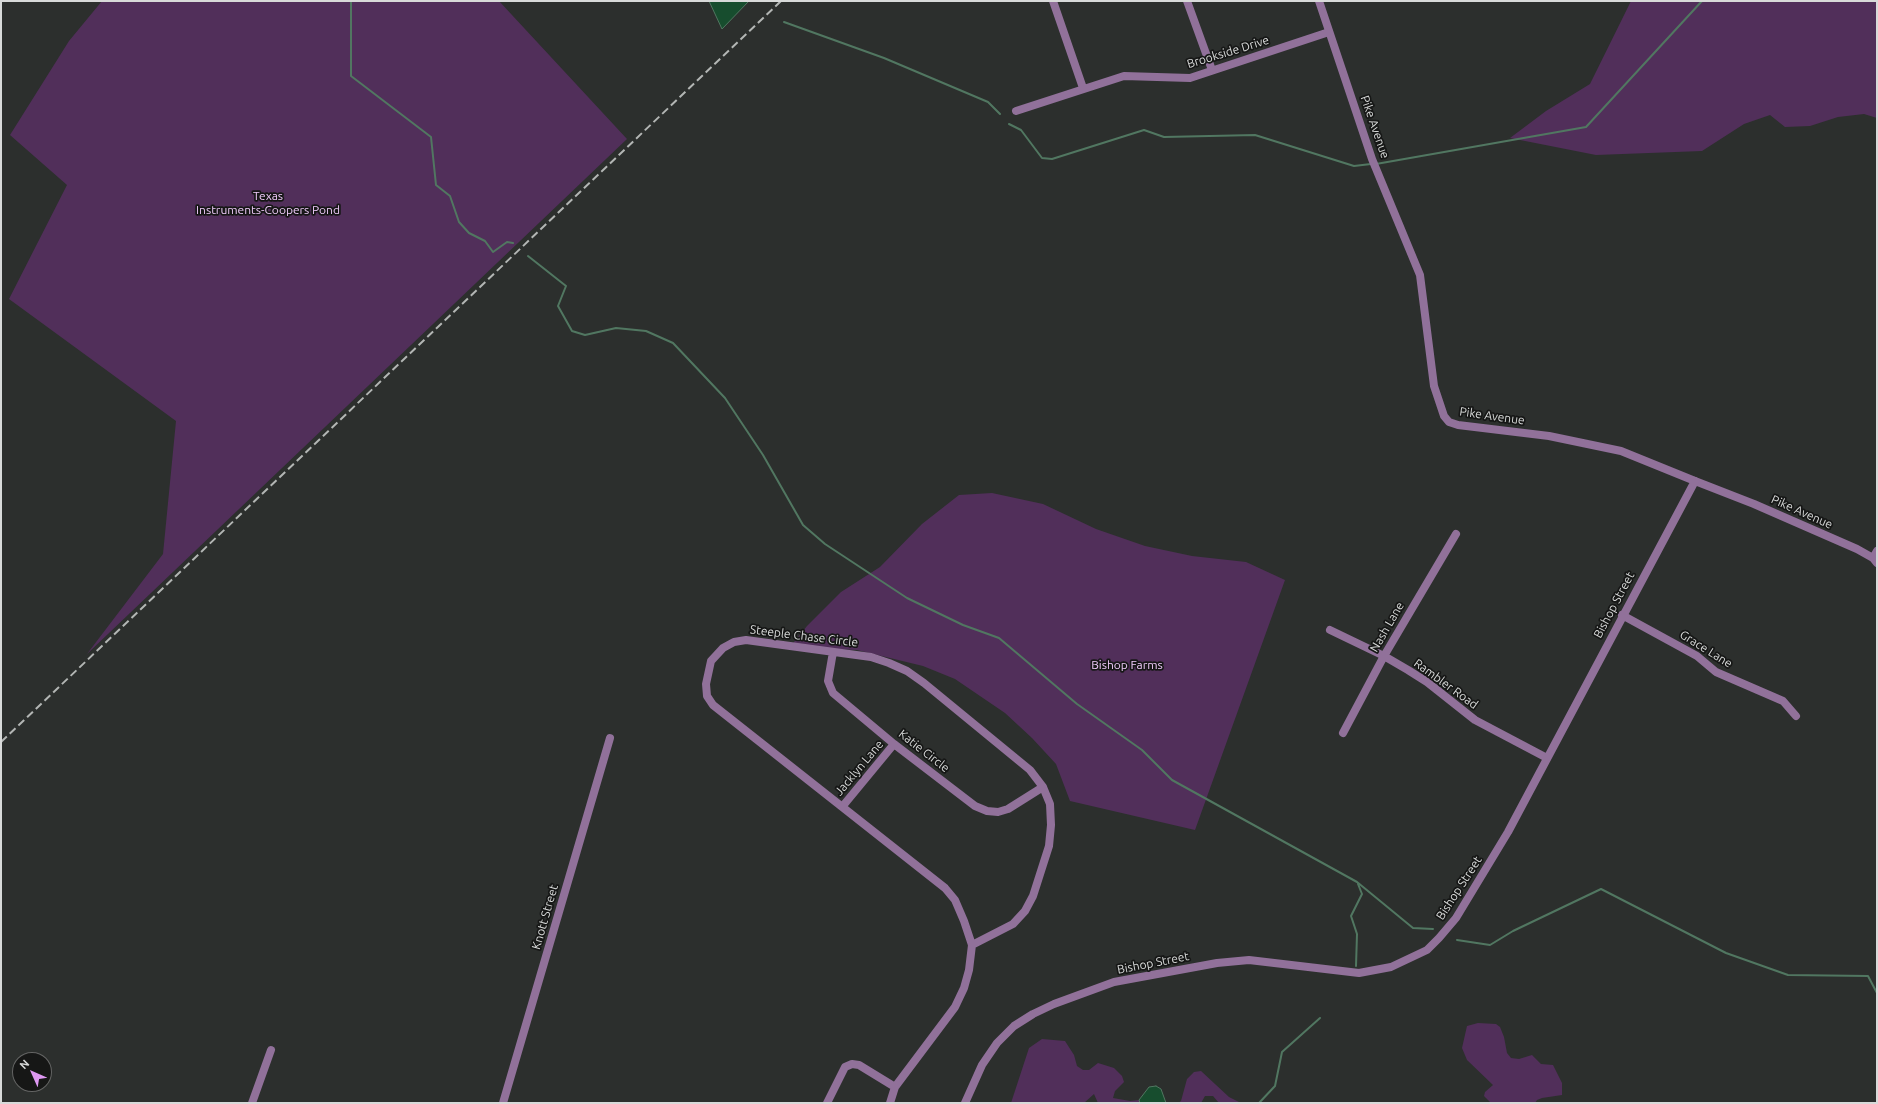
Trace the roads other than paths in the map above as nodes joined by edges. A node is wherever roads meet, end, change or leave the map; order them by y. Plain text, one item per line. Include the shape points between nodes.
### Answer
1 (1052, 1) edge
2 (1187, 1) edge
3 (1319, 1) edge
4 (1329, 32) junction
5 (1212, 70) junction
6 (1083, 88) junction
7 (1016, 111) dead end
8 (1695, 481) junction
9 (1456, 534) dead end
10 (1876, 557) edge
11 (1622, 615) junction
12 (1330, 630) dead end
13 (833, 652) junction
14 (1384, 656) junction
15 (1796, 716) dead end
16 (1343, 733) dead end
17 (610, 738) dead end
18 (894, 744) junction
19 (1547, 758) junction
20 (1042, 787) junction
21 (842, 807) junction
22 (972, 945) junction
23 (271, 1050) dead end
24 (895, 1087) junction
25 (252, 1103) edge
26 (503, 1103) edge
27 (827, 1103) edge
28 (890, 1103) edge
29 (965, 1103) edge

1 - 6 street
2 - 5 street
3 - 4 street, Pike Avenue
4 - 5 street, Brookside Drive
4 - 8 street, Pike Avenue via 1374,163 1420,275 1434,386 1444,416 1449,422 1458,425 1549,436 1621,451
5 - 6 street, Brookside Drive via 1190,78 1124,76
6 - 7 street, Brookside Drive
8 - 10 street, Pike Avenue
8 - 11 street, Bishop Street
9 - 14 street, Nash Lane
11 - 15 street, Grace Lane via 1697,656 1716,672 1783,701
11 - 19 street, Bishop Street
12 - 14 street, Rambler Road
13 - 18 street, Katie Circle via 829,667 829,687
13 - 20 street, Steeple Chase Circle via 870,657 907,671 1022,762
13 - 21 street, Steeple Chase Circle via 764,641 734,642 723,648 711,661 706,684 707,696 720,712
14 - 16 street, Nash Lane
14 - 19 street, Rambler Road via 1428,682 1475,720
17 - 26 street, Knott Street
18 - 20 street, Katie Circle via 975,806 987,811 998,812 1008,809
18 - 21 street, Jacklyn Lane
19 - 29 street, Bishop Street via 1508,832 1456,918 1427,950 1391,967 1359,973 1249,960 1217,963 1114,982 1054,1004 1014,1026 996,1043 982,1065
20 - 22 street, Steeple Chase Circle via 1050,804 1051,825 1049,846 1033,896 1025,911 1013,924
21 - 22 street, Steeple Chase Circle via 945,888 955,900
22 - 24 street, Steeple Chase Circle via 969,970 955,1007
23 - 25 street
24 - 27 street via 860,1065 852,1064 845,1067
24 - 28 street, Steeple Chase Circle

